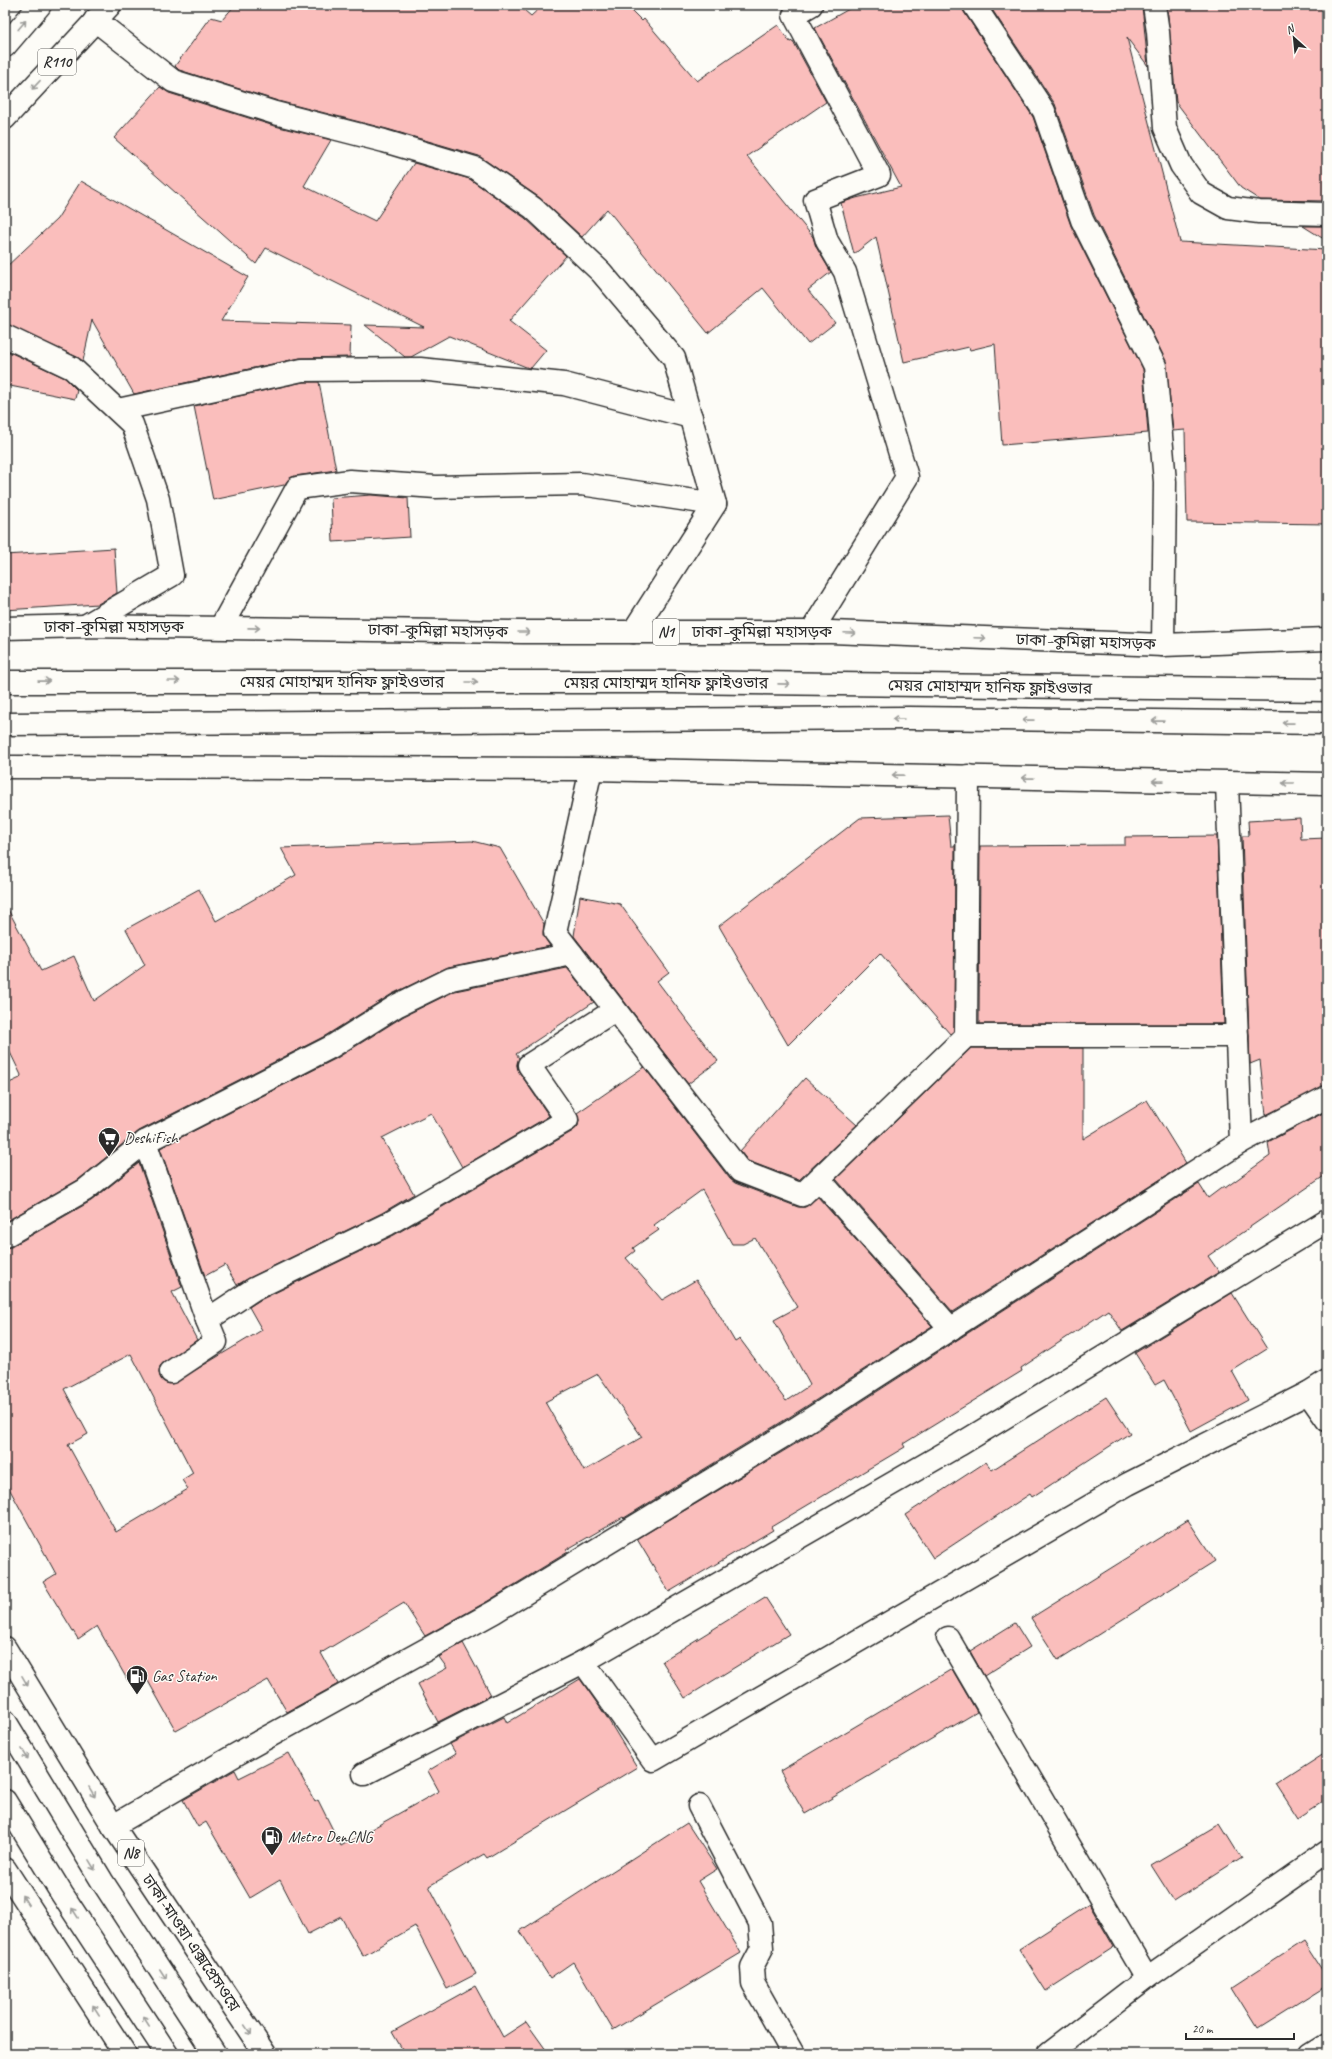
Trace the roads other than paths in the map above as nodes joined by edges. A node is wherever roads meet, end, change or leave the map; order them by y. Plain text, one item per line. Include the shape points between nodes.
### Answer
1 (40, 5) edge
2 (811, 5) edge
3 (974, 5) edge
4 (1154, 5) edge
5 (102, 12) edge
6 (5, 46) edge
7 (5, 118) edge
8 (1327, 214) edge
9 (5, 336) edge
10 (118, 410) junction
11 (691, 417) junction
12 (715, 504) junction
13 (85, 626) junction
14 (5, 628) edge
15 (222, 628) junction
16 (633, 632) junction
17 (811, 632) junction
18 (1327, 639) edge
19 (1163, 645) junction
20 (5, 682) edge
21 (1327, 690) edge
22 (1327, 723) edge
23 (5, 724) edge
24 (5, 767) edge
25 (591, 769) junction
26 (968, 776) junction
27 (1227, 783) junction
28 (1327, 784) edge
29 (572, 954) junction
30 (615, 1010) junction
31 (966, 1036) junction
32 (1237, 1036) junction
33 (1327, 1097) edge
34 (145, 1142) junction
35 (1241, 1142) junction
36 (818, 1179) junction
37 (1327, 1221) edge
38 (5, 1236) edge
39 (207, 1320) junction
40 (951, 1328) junction
41 (171, 1372) dead end
42 (1327, 1382) edge
43 (1308, 1393) junction
44 (1327, 1420) edge
45 (948, 1638) dead end
46 (5, 1648) edge
47 (583, 1662) junction
48 (5, 1720) edge
49 (364, 1774) dead end
50 (5, 1801) edge
51 (699, 1806) dead end
52 (113, 1826) junction
53 (1327, 1852) edge
54 (5, 1869) edge
55 (1147, 1978) junction
56 (1327, 2044) edge
57 (125, 2054) edge
58 (167, 2054) edge
59 (215, 2054) edge
60 (265, 2054) edge
61 (793, 2054) edge
62 (1048, 2054) edge
63 (1311, 2054) edge

6 -> 1 main road
2 - 17 main road via 794,15 879,175 815,200 827,241 845,272 907,477
3 - 19 main road via 1044,111 1082,220 1155,366 1165,482
4 - 8 main road via 1165,128 1181,165 1201,193 1228,208 1259,212
5 -> 7 main road, R110
5 - 11 main road via 173,81 275,113 475,168 533,208 601,272 674,358
9 - 10 main road via 72,368
10 - 11 main road via 302,370 420,369 564,384
10 - 13 main road via 132,424 158,499 172,575
11 - 12 main road
12 - 15 main road via 581,484 436,487 350,481 297,488
12 - 16 main road
13 - 14 main road, ঢাকা–কুমিল্লা মহাসড়ক / N1
13 - 15 main road, ঢাকা–কুমিল্লা মহাসড়ক / N1
15 -> 16 main road, ঢাকা–কুমিল্লা মহাসড়ক / N1
16 - 17 main road, ঢাকা–কুমিল্লা মহাসড়ক / N1
17 -> 19 main road, ঢাকা–কুমিল্লা মহাসড়ক / N1
18 - 19 main road, ঢাকা–কুমিল্লা মহাসড়ক / N1
20 -> 21 main road, মেয়র মোহাম্মদ হানিফ ফ্লাইওভার via 672,682
22 -> 23 main road, মেয়র মোহাম্মদ হানিফ ফ্লাইওভার via 893,718
24 - 25 main road
26 -> 25 main road
25 - 29 main road via 555,932
27 -> 26 main road
26 - 31 main road
28 -> 27 main road
27 - 32 main road
29 - 30 main road
29 - 34 main road via 451,979 398,1005 331,1047
30 - 36 main road via 740,1171 802,1195
30 - 39 main road via 529,1065 567,1120 388,1224 254,1289
31 - 32 main road
31 - 36 main road
32 - 35 main road
33 - 35 main road
34 - 38 main road via 85,1190
34 - 39 main road
35 - 40 main road
36 - 40 main road
37 - 47 main road via 959,1445
39 - 41 main road via 216,1342
40 - 52 main road via 795,1429 494,1612 236,1754
42 - 43 main road
43 - 44 main road
43 - 47 main road via 1128,1484 653,1760
45 - 55 main road
46 -> 52 main road, ঢাকা-মাওয়া এক্সপ্রেসওয়ে / N8
47 - 49 main road
48 -> 59 main road via 102,1881
58 -> 50 main road via 62,1894
51 - 61 main road via 760,1923 762,1948 752,1967 753,1983
52 -> 60 main road, ঢাকা-মাওয়া এক্সপ্রেসওয়ে / N8
53 - 55 main road
57 -> 54 main road
55 - 62 main road
56 - 63 main road

